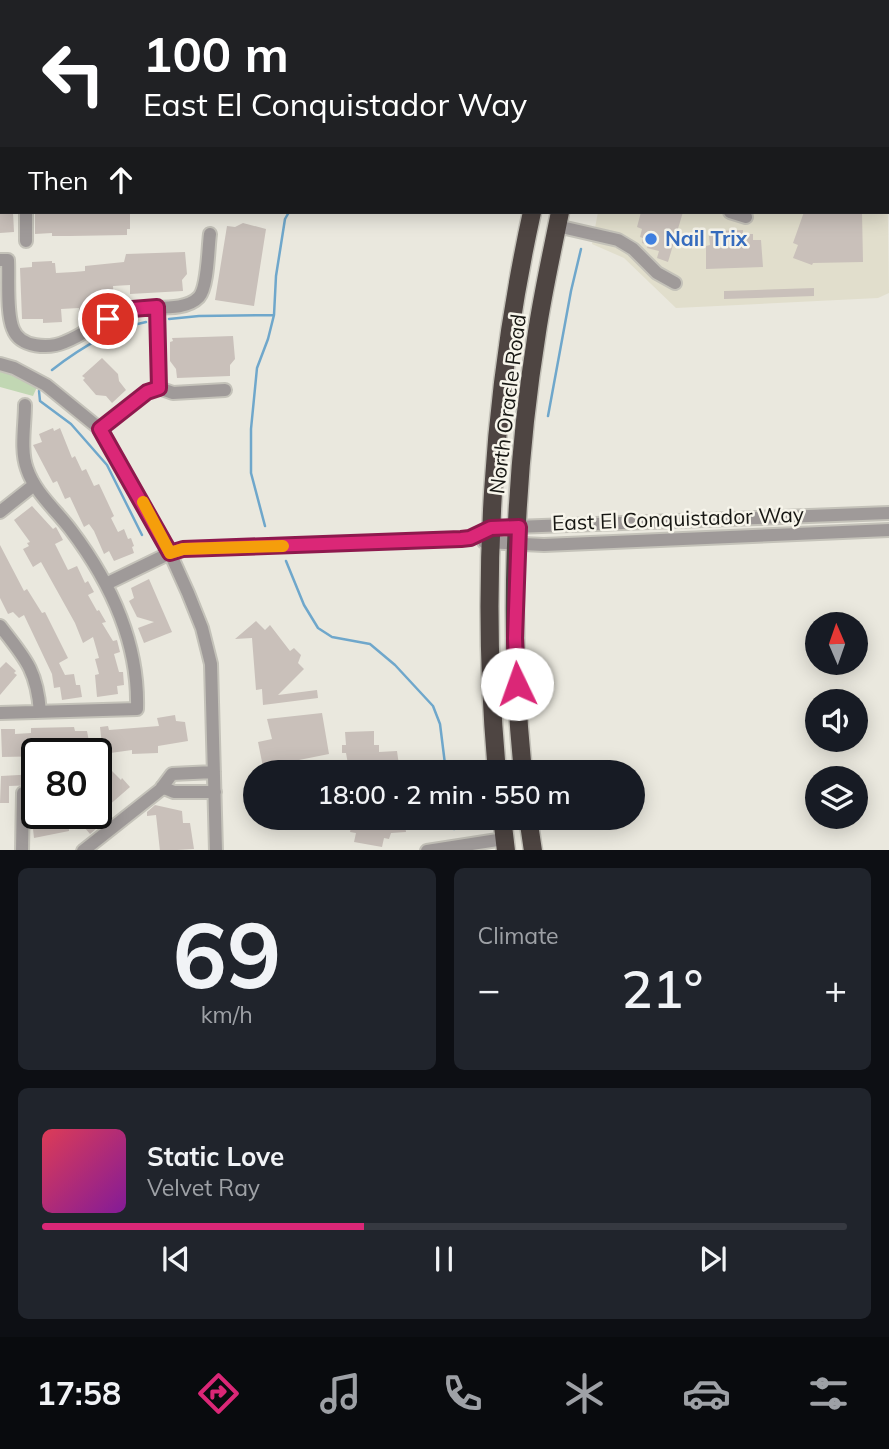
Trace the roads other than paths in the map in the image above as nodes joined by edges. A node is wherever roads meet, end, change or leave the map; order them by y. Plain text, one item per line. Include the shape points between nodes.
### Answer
1 (26, 214) edge
2 (532, 214) edge
3 (736, 214) edge
4 (746, 217) dead end
5 (559, 219) edge
6 (210, 234) dead end
7 (26, 241) dead end
8 (4, 260) edge
9 (675, 283) dead end
10 (157, 307) junction
11 (0, 364) edge
12 (159, 388) junction
13 (225, 390) dead end
14 (25, 405) dead end
15 (100, 429) junction
16 (34, 485) junction
17 (0, 512) edge
18 (889, 513) edge
19 (659, 522) junction
20 (889, 530) edge
21 (491, 536) junction
22 (518, 536) junction
23 (660, 538) junction
24 (170, 553) junction
25 (106, 584) junction
26 (0, 626) edge
27 (40, 712) junction
28 (0, 713) edge
29 (497, 760) edge
30 (522, 760) edge
31 (214, 772) junction
32 (162, 787) junction
33 (215, 792) junction
34 (22, 829) edge
35 (530, 830) edge
36 (505, 845) edge
37 (430, 847) edge
38 (22, 850) edge
39 (83, 850) edge
40 (216, 850) edge
41 (533, 850) edge

1 - 7 street
2 - 21 highway, North Oracle Road via 511,321
3 - 4 street
5 - 9 street via 618,240
5 - 22 highway, North Oracle Road via 537,332
6 - 10 street via 200,297 186,304
8 - 10 street via 13,330 23,342 63,343 132,309
10 - 12 street
11 - 15 street via 46,385
12 - 13 street via 173,393
12 - 15 street via 147,392
14 - 16 street via 24,451
15 - 24 street
16 - 17 street
16 - 25 street
18 - 19 street, East El Conquistador Way
19 - 22 street, East El Conquistador Way
19 - 23 street
20 - 23 street, East El Conquistador Way
21 - 22 street, East El Conquistador Way
21 - 24 street, East El Conquistador Way
21 - 29 highway, North Oracle Road via 489,604
22 - 23 street, East El Conquistador Way
22 - 30 highway, North Oracle Road via 515,638
24 - 25 street
24 - 31 street via 202,628 211,664
25 - 27 street via 130,636 138,680 137,709
26 - 27 street via 34,675
27 - 28 street
31 - 32 street via 172,774
31 - 33 street
32 - 33 street via 174,792
32 - 39 street
33 - 40 street
34 - 38 street
35 - 41 highway
36 - 37 street

